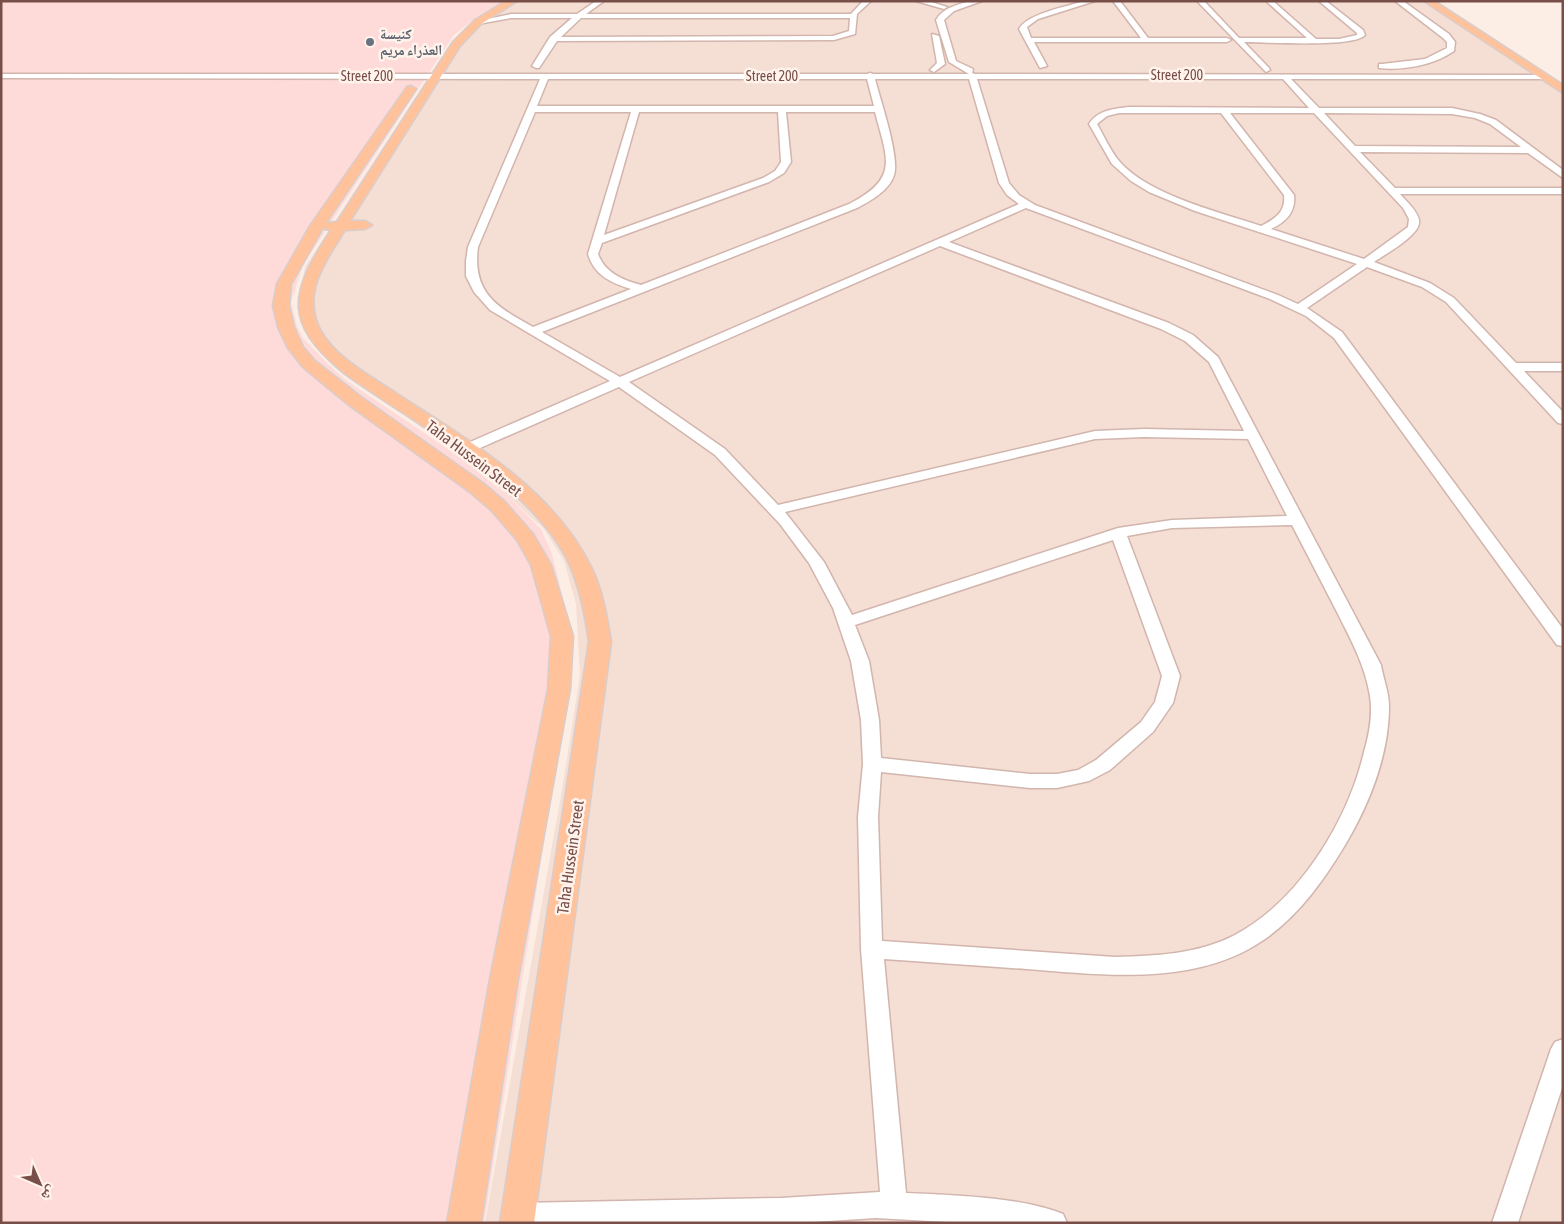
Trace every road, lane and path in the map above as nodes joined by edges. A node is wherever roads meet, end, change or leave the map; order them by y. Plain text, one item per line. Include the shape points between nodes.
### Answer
1 (601, 1) edge
2 (868, 1) edge
3 (919, 1) edge
4 (964, 1) edge
5 (979, 1) edge
6 (1092, 1) edge
7 (1116, 1) edge
8 (1190, 1) edge
9 (1200, 1) edge
10 (1269, 1) edge
11 (1322, 1) edge
12 (1398, 1) edge
13 (1428, 1) edge
14 (1443, 1) edge
15 (512, 2) edge
16 (944, 7) junction
17 (495, 11) junction
18 (511, 16) junction
19 (578, 16) junction
20 (852, 16) junction
21 (478, 22) junction
22 (553, 39) junction
23 (1029, 40) junction
24 (1146, 40) junction
25 (1226, 40) junction
26 (1237, 40) junction
27 (1314, 41) junction
28 (527, 66) dead end
29 (536, 66) junction
30 (957, 66) joint
31 (1034, 66) dead end
32 (1043, 66) junction
33 (1053, 66) dead end
34 (1370, 66) dead end
35 (935, 67) junction
36 (1261, 68) junction
37 (973, 70) junction
38 (1533, 70) junction
39 (1, 71) edge
40 (435, 71) junction
41 (546, 71) junction
42 (1, 76) edge
43 (870, 76) junction
44 (1284, 76) junction
45 (1543, 77) junction
46 (1563, 78) edge
47 (1563, 90) edge
48 (532, 109) junction
49 (636, 109) junction
50 (782, 109) junction
51 (878, 109) junction
52 (1223, 110) junction
53 (1317, 110) junction
54 (1353, 149) junction
55 (1530, 150) junction
56 (1563, 175) edge
57 (1392, 191) junction
58 (1563, 191) edge
59 (1027, 204) junction
60 (365, 225) dead end
61 (317, 226) junction
62 (340, 226) junction
63 (1262, 229) junction
64 (597, 241) junction
65 (940, 242) junction
66 (1365, 263) junction
67 (642, 289) junction
68 (1299, 308) junction
69 (532, 332) junction
70 (1513, 367) junction
71 (1563, 367) edge
72 (620, 382) junction
73 (1563, 420) edge
74 (1253, 435) junction
75 (466, 449) junction
76 (775, 510) junction
77 (1297, 520) junction
78 (1118, 532) junction
79 (847, 622) junction
80 (1563, 641) edge
81 (872, 764) junction
82 (872, 949) junction
83 (1563, 1049) edge
84 (894, 1206) junction
85 (518, 1220) edge
86 (464, 1223) edge
87 (1054, 1223) edge
88 (1505, 1223) edge

1 - 19 street
2 - 20 street
3 - 16 street
4 - 16 street
5 - 30 street via 950,10 941,17 953,62
6 - 23 street via 1030,20 1023,29
7 - 24 street
8 - 25 street
9 - 26 street
10 - 27 street
11 - 27 street via 1361,35 1347,40
12 - 34 street via 1446,36 1451,42 1451,49 1444,55 1420,63
13 - 38 main road
14 - 46 main road
15 - 17 main road, Taha Hussein Street
16 - 35 street via 933,14
17 - 18 street
17 - 21 main road, Taha Hussein Street
18 - 19 street
18 - 21 street
19 - 20 street
19 - 22 street
20 - 22 street via 852,32 825,40
21 - 40 main road, Taha Hussein Street
22 - 29 street
23 - 24 street
23 - 32 street
24 - 25 street
25 - 36 street
26 - 27 street
26 - 36 street
28 - 29 street
29 - 41 street
30 - 37 street
31 - 32 street
32 - 33 street
35 - 37 street, Street 200
35 - 40 street, Street 200
36 - 37 street, Street 200
36 - 38 street, Street 200
37 - 43 street, Street 200
37 - 44 street, Street 200
37 - 59 street via 1004,183 1010,192
38 - 45 main road
39 - 40 street, Street 200
40 - 41 street, Street 200
40 - 42 street, Street 200
40 - 61 main road, Taha Hussein Street
40 - 62 main road, Taha Hussein Street
41 - 43 street, Street 200
41 - 48 street
43 - 51 street
44 - 45 street, Street 200
44 - 53 street
45 - 47 main road
48 - 49 street
48 - 69 street via 470,261 475,284 486,300 503,315
49 - 50 street
49 - 64 street
50 - 51 street
50 - 64 street via 786,162 777,174
51 - 67 street via 892,168 884,184 872,195 853,206
52 - 53 street
52 - 63 street via 1289,195 1290,205 1286,214
52 - 63 street via 1122,110 1102,115 1094,124 1115,162 1142,184 1186,204
53 - 54 street
53 - 55 street via 1464,113 1493,122
54 - 55 street
54 - 57 street
55 - 56 street
57 - 58 street
57 - 66 street via 1413,215 1413,228
59 - 65 street
59 - 68 street
60 - 62 main road
61 - 62 main road
61 - 86 main road, Taha Hussein Street via 289,274 282,296 282,314 296,348 337,388 454,470 498,506 526,538 541,565 562,636 559,689 504,979
62 - 75 main road, Taha Hussein Street via 308,283 306,311 313,332 354,372
63 - 66 street
64 - 67 street via 593,254 600,268 617,280
65 - 72 street
65 - 74 street via 1152,320 1189,338 1219,367
66 - 68 street
66 - 70 street via 1414,280 1450,300
67 - 69 street
68 - 80 street via 1345,342
69 - 72 street
70 - 71 street
70 - 73 street
72 - 75 street
72 - 76 street via 720,452
74 - 76 street via 1144,433 1095,436
74 - 77 street
75 - 85 main road, Taha Hussein Street via 515,486 561,533 580,563 591,590 600,642
76 - 79 street via 816,562
77 - 78 street via 1172,524
77 - 82 street via 1372,665 1380,705 1373,756 1355,808 1326,859 1286,911 1256,933 1215,952 1184,961 1141,966
78 - 79 street
78 - 81 street via 1170,676 1164,703 1147,727 1103,765 1082,776 1057,781
79 - 81 street via 866,689
81 - 82 street via 868,817
82 - 84 street
83 - 88 street
84 - 85 street
84 - 87 street via 948,1208

